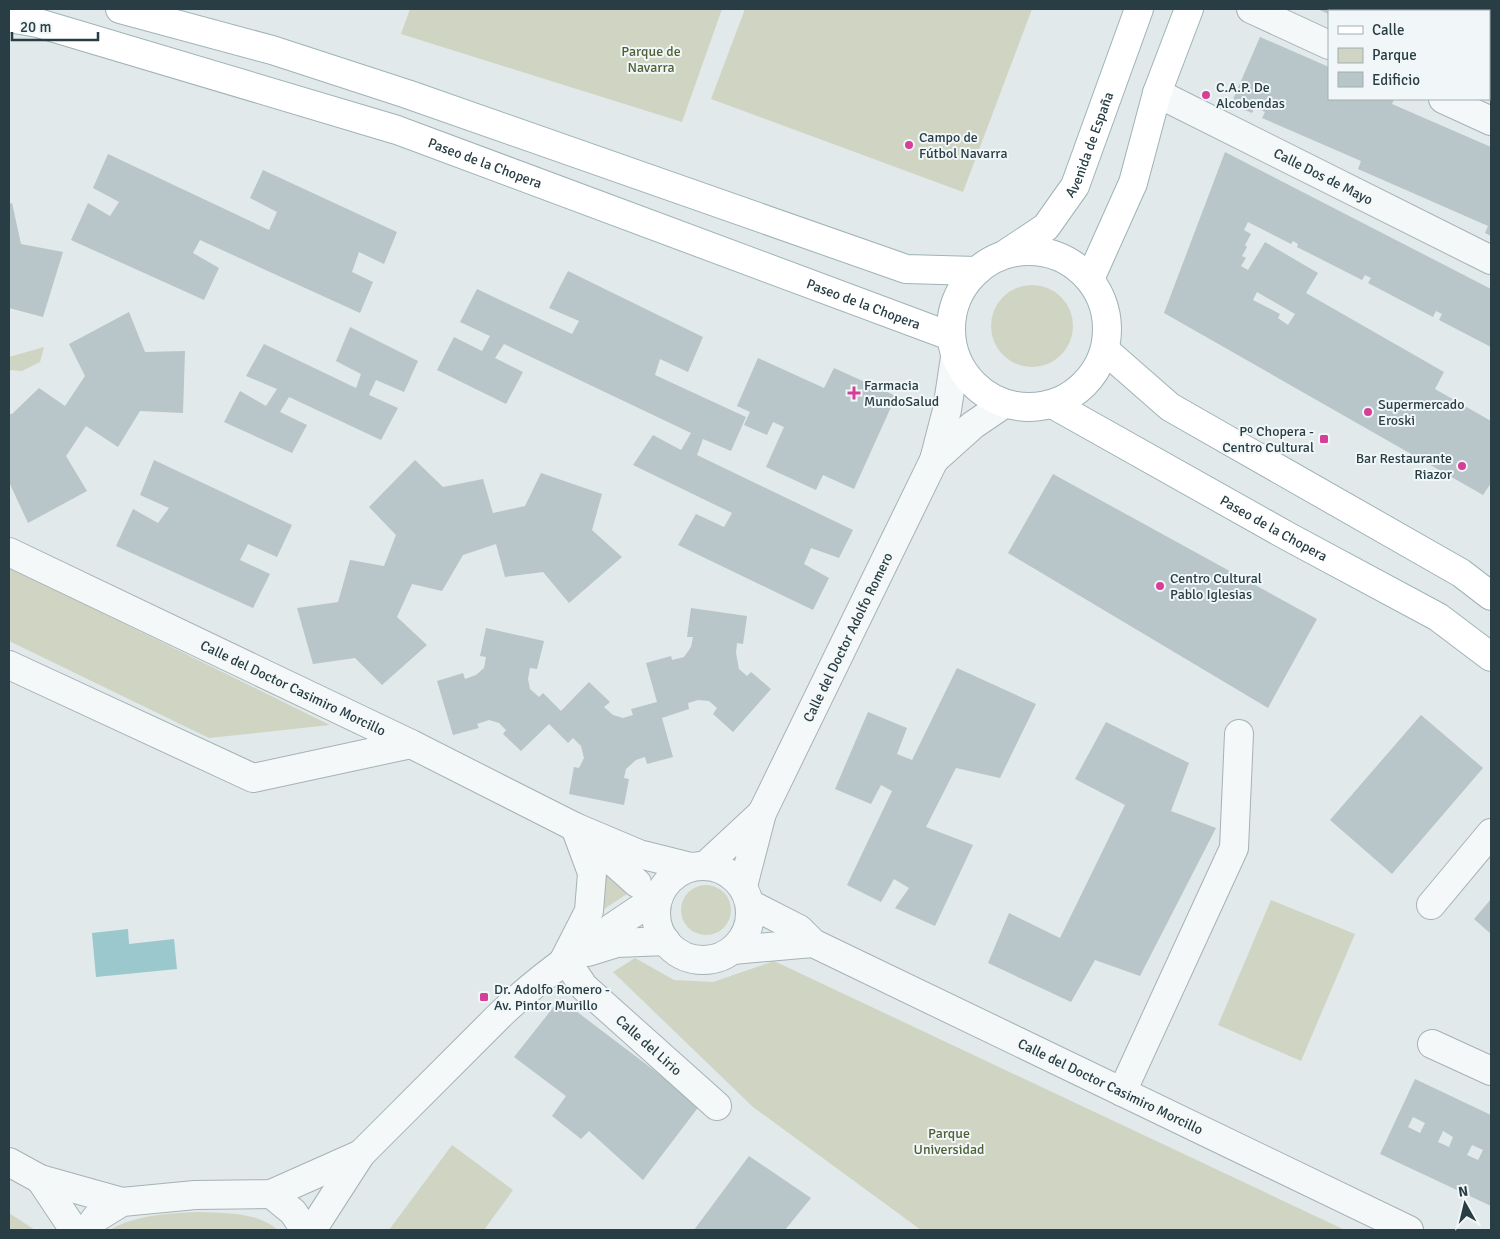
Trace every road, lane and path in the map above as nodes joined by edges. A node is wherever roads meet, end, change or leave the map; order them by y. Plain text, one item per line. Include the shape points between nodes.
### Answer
1 (120, 9) edge
2 (1139, 9) edge
3 (1189, 9) edge
4 (1251, 9) edge
5 (9, 18) edge
6 (1328, 45) edge
7 (1157, 93) junction
8 (1445, 100) edge
9 (1491, 121) edge
10 (1004, 255) junction
11 (1491, 260) edge
12 (976, 271) junction
13 (1090, 279) junction
14 (953, 346) junction
15 (1106, 351) junction
16 (1004, 404) junction
17 (1054, 405) junction
18 (934, 460) junction
19 (9, 552) edge
20 (1491, 596) edge
21 (1491, 657) edge
22 (9, 665) edge
23 (1239, 734) dead end
24 (411, 744) junction
25 (762, 813) junction
26 (575, 827) junction
27 (1491, 833) edge
28 (698, 866) junction
29 (648, 890) junction
30 (747, 895) junction
31 (1432, 905) dead end
32 (666, 941) junction
33 (813, 943) junction
34 (733, 950) junction
35 (565, 959) junction
36 (1432, 1044) dead end
37 (1491, 1071) edge
38 (1122, 1092) junction
39 (717, 1106) dead end
40 (361, 1154) junction
41 (9, 1162) edge
42 (40, 1179) junction
43 (271, 1194) junction
44 (122, 1202) junction
45 (74, 1230) edge
46 (87, 1230) edge
47 (306, 1230) edge
48 (312, 1230) edge
49 (1409, 1230) edge

1 - 12 main road via 272,50 398,91 906,268
2 - 10 main road, Avenida de España via 1076,186 1046,227
3 - 7 main road
4 - 6 street
5 - 14 main road, Paseo de la Chopera via 38,23 397,130 886,310
7 - 11 street, Calle Dos de Mayo
7 - 13 main road via 1133,183
8 - 9 street
10 - 12 main road
10 - 13 main road via 1035,251 1066,259
12 - 14 main road via 956,300
13 - 15 main road via 1107,313
14 - 16 main road via 974,386
14 - 18 street via 947,410
15 - 17 main road via 1086,384
15 - 20 main road via 1170,407 1453,568
16 - 17 main road via 1030,408
16 - 18 street via 973,425
17 - 21 main road, Paseo de la Chopera via 1438,617
18 - 25 street, Calle del Doctor Adolfo Romero
19 - 24 street, Calle del Doctor Casimiro Morcillo
22 - 24 street via 252,778
23 - 38 street via 1234,848
24 - 26 street, Calle del Doctor Casimiro Morcillo
25 - 28 street, Calle del Doctor Adolfo Romero
25 - 30 street, Calle del Doctor Adolfo Romero
26 - 28 street, Calle del Doctor Casimiro Morcillo via 639,854
26 - 29 street, Calle del Doctor Casimiro Morcillo
26 - 35 street via 592,873 590,911
27 - 31 street
28 - 29 street via 678,872
28 - 30 street via 720,868 733,875
29 - 32 street via 658,928
29 - 35 street
30 - 33 street, Calle del Doctor Casimiro Morcillo via 799,929
30 - 34 street via 748,930
32 - 34 street via 677,952 690,958 705,960
32 - 35 street via 617,944
33 - 34 street
33 - 38 street, Calle del Doctor Casimiro Morcillo
35 - 39 street, Calle del Lirio via 584,987
35 - 40 street via 506,1009
36 - 37 street
38 - 49 street, Calle del Doctor Casimiro Morcillo
40 - 43 street
40 - 48 street
41 - 42 street
42 - 44 street
42 - 45 street
43 - 44 street via 195,1195
43 - 47 street via 293,1212
44 - 46 street via 96,1218

